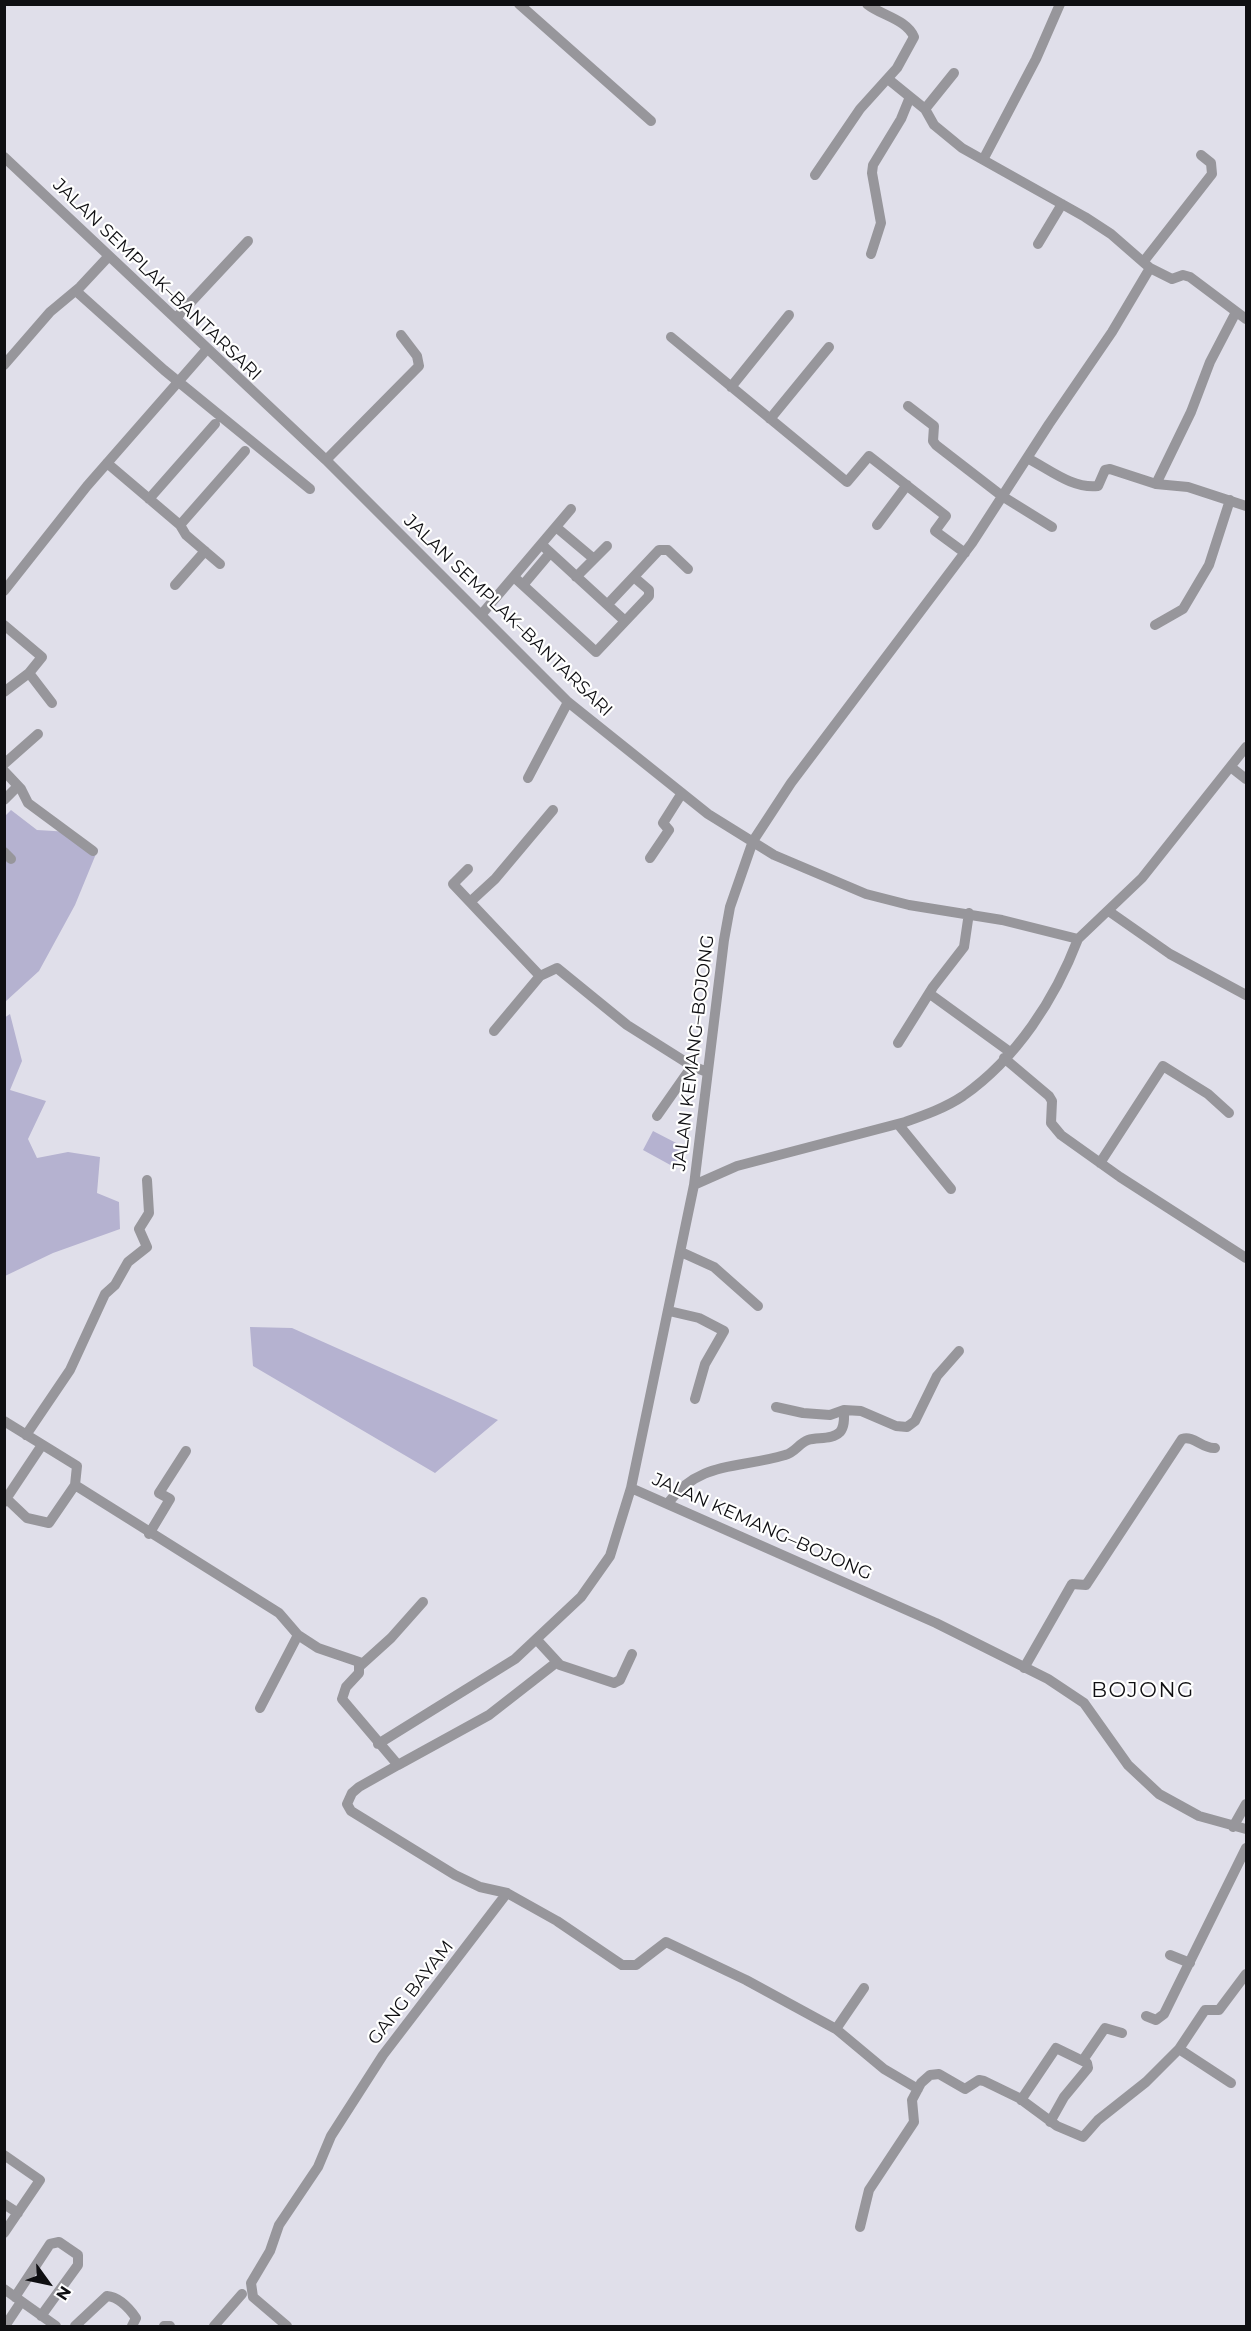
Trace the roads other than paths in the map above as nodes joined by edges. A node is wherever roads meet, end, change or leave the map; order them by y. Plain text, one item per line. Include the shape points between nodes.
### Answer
1 (519, 4) edge
2 (867, 4) edge
3 (1060, 4) edge
4 (954, 73) dead end
5 (888, 79) junction
6 (910, 97) junction
7 (925, 109) junction
8 (651, 121) dead end
9 (1202, 154) dead end
10 (4, 157) edge
11 (984, 158) junction
12 (815, 175) dead end
13 (1062, 204) junction
14 (248, 241) dead end
15 (1038, 244) dead end
16 (871, 254) dead end
17 (108, 257) junction
18 (1147, 265) junction
19 (76, 291) junction
20 (1236, 312) junction
21 (789, 315) dead end
22 (176, 318) junction
23 (1246, 319) edge
24 (401, 334) dead end
25 (670, 337) dead end
26 (829, 347) dead end
27 (207, 348) junction
28 (4, 365) edge
29 (178, 382) junction
30 (731, 387) junction
31 (908, 406) dead end
32 (770, 419) junction
33 (215, 424) dead end
34 (245, 451) dead end
35 (1027, 458) junction
36 (326, 460) junction
37 (107, 464) junction
38 (1156, 484) junction
39 (907, 485) junction
40 (310, 489) dead end
41 (1002, 496) junction
42 (149, 499) junction
43 (1230, 501) junction
44 (1246, 506) edge
45 (571, 508) dead end
46 (180, 525) junction
47 (877, 525) dead end
48 (556, 526) junction
49 (1052, 527) dead end
50 (607, 546) dead end
51 (546, 549) junction
52 (205, 551) junction
53 (965, 553) junction
54 (594, 559) junction
55 (220, 564) dead end
56 (688, 569) dead end
57 (514, 577) junction
58 (576, 577) junction
59 (635, 578) junction
60 (176, 585) dead end
61 (523, 585) junction
62 (4, 591) edge
63 (608, 604) junction
64 (482, 615) junction
65 (625, 621) junction
66 (4, 625) edge
67 (1155, 625) dead end
68 (29, 673) junction
69 (4, 692) edge
70 (568, 702) junction
71 (52, 703) dead end
72 (38, 734) dead end
73 (1246, 747) edge
74 (4, 764) edge
75 (1232, 768) junction
76 (4, 771) edge
77 (528, 778) dead end
78 (1246, 778) edge
79 (18, 786) junction
80 (682, 793) junction
81 (4, 800) edge
82 (553, 810) dead end
83 (753, 841) junction
84 (93, 851) dead end
85 (650, 858) dead end
86 (468, 868) dead end
87 (470, 902) junction
88 (1110, 912) junction
89 (969, 913) junction
90 (1078, 939) junction
91 (540, 976) junction
92 (930, 994) junction
93 (1246, 995) edge
94 (494, 1031) dead end
95 (898, 1043) dead end
96 (1007, 1055) junction
97 (692, 1066) junction
98 (707, 1072) junction
99 (1228, 1113) dead end
100 (657, 1116) dead end
101 (898, 1124) junction
102 (1100, 1163) junction
103 (147, 1180) dead end
104 (694, 1185) junction
105 (951, 1189) dead end
106 (681, 1252) junction
107 (1246, 1258) edge
108 (758, 1306) dead end
109 (669, 1311) junction
110 (959, 1351) dead end
111 (695, 1399) dead end
112 (776, 1407) dead end
113 (844, 1410) junction
114 (4, 1421) edge
115 (26, 1435) junction
116 (42, 1444) junction
117 (1215, 1448) dead end
118 (186, 1451) dead end
119 (75, 1485) junction
120 (631, 1488) junction
121 (6, 1501) edge
122 (668, 1503) junction
123 (149, 1534) junction
124 (423, 1602) dead end
125 (298, 1635) junction
126 (537, 1640) junction
127 (632, 1654) dead end
128 (557, 1662) junction
129 (360, 1666) junction
130 (1024, 1668) junction
131 (260, 1708) dead end
132 (378, 1744) junction
133 (398, 1765) junction
134 (1246, 1804) edge
135 (1233, 1827) junction
136 (1246, 1829) edge
137 (1246, 1848) edge
138 (507, 1893) junction
139 (1170, 1955) dead end
140 (1190, 1963) junction
141 (1246, 1974) edge
142 (864, 1988) dead end
143 (1146, 2016) dead end
144 (836, 2029) junction
145 (1122, 2032) dead end
146 (1179, 2049) junction
147 (1083, 2060) junction
148 (1231, 2083) dead end
149 (918, 2089) junction
150 (1021, 2100) junction
151 (1050, 2122) junction
152 (4, 2155) edge
153 (4, 2205) edge
154 (18, 2213) junction
155 (860, 2227) dead end
156 (4, 2233) edge
157 (4, 2289) edge
158 (242, 2294) dead end
159 (18, 2300) junction
160 (49, 2323) edge
161 (4, 2326) edge
162 (75, 2326) edge
163 (132, 2326) edge
164 (164, 2326) edge
165 (170, 2326) edge
166 (214, 2326) edge
167 (287, 2326) edge

1 - 8 street
2 - 5 street via 898,20 914,37
3 - 11 street
4 - 7 street
5 - 6 street
5 - 12 street via 860,109
6 - 7 street
6 - 16 street via 873,165 881,223
7 - 11 street via 941,131
9 - 18 street, JALAN KEMANG–BOJONG via 1213,166 1209,181
10 - 17 street, JALAN SEMPLAK–BANTARSARI
11 - 13 street
13 - 15 street
13 - 18 street via 1111,234
14 - 22 street
17 - 19 street
17 - 22 street, JALAN SEMPLAK–BANTARSARI
18 - 20 street via 1172,279 1190,277
18 - 35 street, JALAN KEMANG–BOJONG via 1117,324
19 - 28 street via 50,312
19 - 29 street
20 - 23 street
20 - 38 street
21 - 30 street
22 - 27 street, JALAN SEMPLAK–BANTARSARI
24 - 36 street via 417,356 419,366
25 - 30 street
26 - 32 street
27 - 29 street
27 - 36 street, JALAN SEMPLAK–BANTARSARI
29 - 37 street
29 - 40 street
30 - 32 street
31 - 41 street via 934,426 936,445
32 - 39 street via 847,482 869,456
33 - 42 street
34 - 46 street
35 - 38 street via 1080,485 1098,486 1107,469
35 - 41 street, JALAN KEMANG–BOJONG
36 - 64 street, JALAN SEMPLAK–BANTARSARI
37 - 42 street
37 - 62 street
38 - 43 street via 1188,487
39 - 47 street
39 - 53 street via 946,516 935,531
41 - 49 street
41 - 53 street, JALAN KEMANG–BOJONG
42 - 46 street
43 - 44 street
43 - 67 street via 1209,565 1183,609
45 - 48 street
46 - 52 street via 186,536
48 - 51 street
48 - 54 street
50 - 54 street
51 - 57 street
51 - 58 street
51 - 61 street
52 - 55 street
52 - 60 street
53 - 83 street, JALAN KEMANG–BOJONG via 803,766
54 - 58 street
56 - 59 street via 664,548
57 - 61 street
57 - 64 street
58 - 63 street
59 - 63 street
59 - 65 street via 650,593
61 - 65 street via 594,652
63 - 65 street
64 - 70 street, JALAN SEMPLAK–BANTARSARI
66 - 68 street via 42,656
68 - 69 street
68 - 71 street
70 - 77 street
70 - 80 street, JALAN SEMPLAK–BANTARSARI
72 - 74 street
73 - 75 street
75 - 78 street
75 - 88 street
76 - 79 street
79 - 81 street
79 - 84 street via 28,803
80 - 83 street, JALAN SEMPLAK–BANTARSARI
80 - 85 street via 663,823 669,830
82 - 87 street via 507,866
83 - 89 street, JALAN SEMPLAK–BANTARSARI via 774,855 866,894 945,912
83 - 98 street, JALAN KEMANG–BOJONG via 730,907
86 - 87 street via 453,884
87 - 91 street
88 - 90 street
88 - 93 street via 1170,954
89 - 90 street, JALAN SEMPLAK–BANTARSARI
89 - 92 street via 964,947
90 - 96 street via 1053,997
91 - 94 street
91 - 97 street via 557,968 627,1025
92 - 95 street
92 - 96 street
96 - 101 street via 963,1096
96 - 102 street via 1049,1096 1051,1124 1056,1131
97 - 98 street
97 - 100 street
98 - 104 street, JALAN KEMANG–BOJONG
99 - 102 street via 1208,1094 1163,1066
101 - 104 street via 737,1166
101 - 105 street
102 - 107 street
103 - 115 street via 149,1211 138,1229 147,1247 128,1262 105,1294 70,1370
104 - 106 street, JALAN KEMANG–BOJONG
106 - 108 street via 714,1267
106 - 109 street, JALAN KEMANG–BOJONG
109 - 111 street via 699,1318 724,1331 705,1364
109 - 120 street, JALAN KEMANG–BOJONG
110 - 113 street via 937,1376 915,1421 907,1426 896,1426 861,1411
112 - 113 street via 830,1415
113 - 122 street via 843,1427 834,1436 808,1440 786,1455 695,1476
114 - 115 street
115 - 116 street
116 - 119 street via 77,1466
116 - 121 street
117 - 130 street via 1182,1438 1086,1585 1072,1584
118 - 123 street via 159,1493 170,1499
119 - 121 street via 49,1523 27,1518
119 - 123 street
120 - 122 street, JALAN KEMANG–BOJONG
120 - 126 street via 610,1556 581,1597
122 - 130 street, JALAN KEMANG–BOJONG via 936,1623
123 - 125 street via 279,1613
124 - 129 street
125 - 129 street via 318,1648 355,1659
125 - 131 street
126 - 128 street
126 - 132 street via 515,1659
127 - 128 street via 617,1683
128 - 133 street via 489,1715
129 - 132 street via 342,1699
130 - 135 street, JALAN KEMANG–BOJONG via 1084,1703 1128,1765 1160,1794 1189,1812
132 - 133 street
133 - 138 street via 352,1792 347,1804 351,1811 455,1875 480,1887
134 - 135 street
135 - 136 street, JALAN KEMANG–BOJONG
137 - 140 street
138 - 144 street via 622,1965 636,1965 666,1942
138 - 167 street, GANG BAYAM via 383,2055 324,2149 318,2167 279,2225 270,2251 251,2283 251,2292
139 - 140 street
140 - 143 street via 1161,2018
141 - 146 street via 1218,2012 1205,2010
142 - 144 street
144 - 149 street via 884,2069
145 - 147 street via 1105,2028
146 - 148 street
146 - 151 street via 1085,2136
147 - 150 street via 1056,2048
147 - 151 street via 1088,2068
149 - 150 street via 926,2077 936,2073 965,2089 984,2081
149 - 155 street via 911,2104 914,2122 871,2187
150 - 151 street
152 - 154 street via 40,2180
153 - 154 street
154 - 156 street
157 - 159 street
158 - 166 street
159 - 160 street
159 - 160 street via 50,2244 59,2242 78,2255 78,2265
159 - 161 street
162 - 163 street via 107,2296 116,2297 134,2314
164 - 165 street

